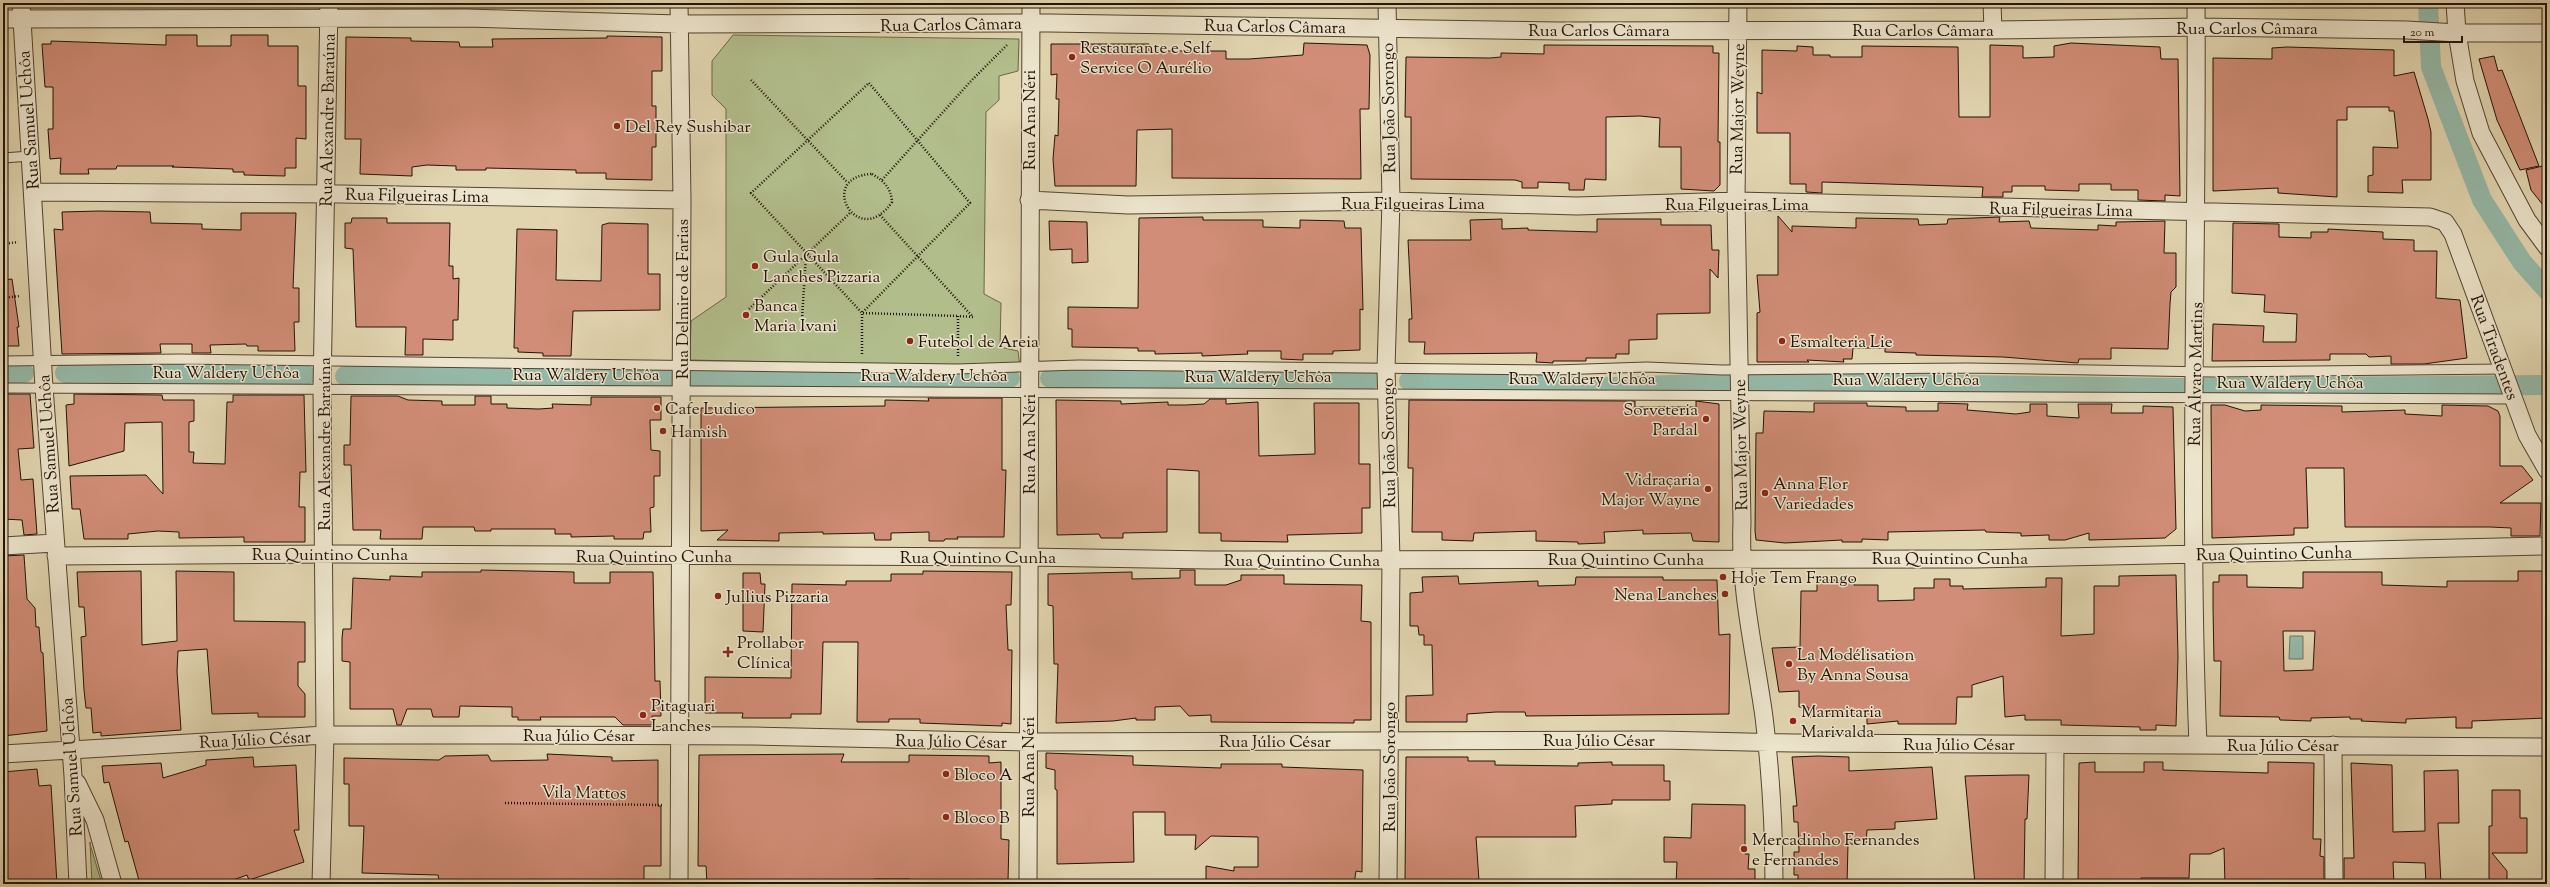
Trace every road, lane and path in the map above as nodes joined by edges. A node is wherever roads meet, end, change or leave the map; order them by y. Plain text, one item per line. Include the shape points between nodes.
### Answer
1 (679, 3) edge
2 (1031, 3) edge
3 (1386, 3) edge
4 (1738, 3) edge
5 (1992, 3) edge
6 (2196, 3) edge
7 (2455, 3) edge
8 (21, 11) edge
9 (329, 11) edge
10 (3, 19) edge
11 (1030, 23) junction
12 (679, 24) junction
13 (2196, 27) junction
14 (1386, 29) junction
15 (1738, 29) junction
16 (1993, 30) junction
17 (2451, 33) junction
18 (2547, 33) edge
19 (1007, 45) dead end
20 (751, 80) dead end
21 (808, 140) junction
22 (917, 141) junction
23 (30, 156) junction
24 (3, 158) edge
25 (882, 180) junction
26 (847, 182) junction
27 (33, 192) junction
28 (326, 194) junction
29 (682, 200) junction
30 (1029, 200) junction
31 (1391, 201) junction
32 (1736, 201) junction
33 (851, 212) junction
34 (2196, 212) junction
35 (880, 215) junction
36 (2445, 222) joint
37 (2547, 247) edge
38 (806, 254) junction
39 (918, 256) junction
40 (749, 309) dead end
41 (862, 313) junction
42 (958, 316) junction
43 (802, 319) dead end
44 (3, 362) edge
45 (43, 362) junction
46 (323, 362) junction
47 (681, 365) junction
48 (1030, 366) junction
49 (862, 367) junction
50 (958, 369) junction
51 (1386, 369) junction
52 (2504, 369) junction
53 (1740, 370) junction
54 (2196, 372) junction
55 (3, 388) edge
56 (44, 388) junction
57 (322, 388) junction
58 (682, 390) junction
59 (1029, 391) junction
60 (1386, 392) junction
61 (1739, 394) junction
62 (2194, 398) junction
63 (2514, 398) junction
64 (2547, 470) edge
65 (3, 546) edge
66 (2547, 546) edge
67 (56, 549) junction
68 (325, 554) junction
69 (2192, 555) junction
70 (679, 556) junction
71 (1028, 557) junction
72 (1740, 558) junction
73 (1391, 560) junction
74 (325, 735) junction
75 (680, 735) junction
76 (1028, 742) junction
77 (1389, 742) junction
78 (1767, 742) junction
79 (2055, 745) junction
80 (2198, 745) junction
81 (2333, 745) junction
82 (2547, 747) edge
83 (70, 750) junction
84 (3, 754) edge
85 (74, 776) junction
86 (505, 803) dead end
87 (664, 805) dead end
88 (78, 884) edge
89 (113, 884) edge
90 (321, 884) edge
91 (679, 884) edge
92 (1028, 884) edge
93 (1388, 884) edge
94 (1774, 884) edge
95 (2054, 884) edge
96 (2334, 884) edge

1 - 12 street, Rua Delmiro de Farias
2 - 11 street, Rua Ana Néri
3 - 14 street, Rua João Sorongo
4 - 15 street, Rua Major Weyne
5 - 16 street
6 - 13 street, Rua Álvaro Martins
7 - 17 street
8 - 9 street, Rua Carlos Câmara
8 - 10 street, Rua Carlos Câmara
8 - 23 street, Rua Samuel Uchôa
9 - 12 street, Rua Carlos Câmara
9 - 28 street, Rua Alexandre Baraúna
11 - 12 street, Rua Carlos Câmara
11 - 14 street, Rua Carlos Câmara
11 - 30 street, Rua Ana Néri
12 - 29 street, Rua Delmiro de Farias
13 - 16 street, Rua Carlos Câmara
13 - 17 street, Rua Carlos Câmara
13 - 34 street, Rua Álvaro Martins
14 - 15 street, Rua Carlos Câmara
14 - 31 street, Rua João Sorongo
15 - 16 street, Rua Carlos Câmara
15 - 32 street, Rua Major Weyne
17 - 18 street, Rua Carlos Câmara
17 - 37 street via 2480,133 2527,220
19 - 22 path
20 - 21 path
21 - 22 path via 869,83
21 - 26 path
21 - 38 path via 751,193
22 - 25 path
22 - 39 path via 970,203
23 - 24 lane
23 - 27 street, Rua Samuel Uchôa
25 - 26 path via 872,174 857,175
25 - 35 path via 891,192 892,202
26 - 33 path via 843,195
27 - 28 street, Rua Filgueiras Lima
27 - 45 street, Rua Samuel Uchôa
28 - 29 street, Rua Filgueiras Lima
28 - 46 street, Rua Alexandre Baraúna
29 - 47 street, Rua Delmiro de Farias
30 - 31 street, Rua Filgueiras Lima via 1128,205
30 - 48 street, Rua Ana Néri
31 - 32 street, Rua Filgueiras Lima via 1577,206
31 - 51 street, Rua João Sorongo
32 - 34 street, Rua Filgueiras Lima
32 - 53 street, Rua Major Weyne
33 - 35 path via 855,217 866,220 872,220
33 - 38 path
34 - 36 street, Rua Filgueiras Lima via 2430,217
34 - 54 street, Rua Álvaro Martins
35 - 39 path
36 - 52 street, Rua Tiradentes via 2453,234
38 - 40 path
38 - 41 path
38 - 43 path
39 - 41 path
39 - 42 path via 973,317
41 - 42 path
41 - 49 path
42 - 50 path
44 - 45 lane, Rua Waldery Uchôa
45 - 46 lane, Rua Waldery Uchôa via 180,359
45 - 56 street, Rua Samuel Uchôa
46 - 47 lane, Rua Waldery Uchôa
46 - 57 street, Rua Alexandre Baraúna
47 - 49 lane, Rua Waldery Uchôa
47 - 58 street, Rua Delmiro de Farias
48 - 50 lane, Rua Waldery Uchôa
48 - 51 lane, Rua Waldery Uchôa
48 - 59 street, Rua Ana Néri
49 - 50 lane, Rua Waldery Uchôa
51 - 53 lane, Rua Waldery Uchôa via 1555,370 1647,367
51 - 60 street, Rua João Sorongo
52 - 54 lane, Rua Waldery Uchôa
52 - 63 street, Rua Tiradentes
53 - 54 lane, Rua Waldery Uchôa via 1968,368
53 - 61 street, Rua Major Weyne
54 - 62 street, Rua Álvaro Martins
55 - 56 lane, Rua Waldery Uchôa
56 - 57 lane, Rua Waldery Uchôa
56 - 67 street, Rua Samuel Uchôa
57 - 58 lane, Rua Waldery Uchôa
57 - 68 street, Rua Alexandre Baraúna
58 - 59 lane, Rua Waldery Uchôa
58 - 70 street, Rua Delmiro de Farias
59 - 60 lane, Rua Waldery Uchôa
59 - 71 street, Rua Ana Néri
60 - 61 lane, Rua Waldery Uchôa
60 - 73 street, Rua João Sorongo
61 - 62 lane, Rua Waldery Uchôa
61 - 72 street, Rua Major Weyne
62 - 63 lane, Rua Waldery Uchôa
62 - 69 street, Rua Álvaro Martins
63 - 64 street, Rua Tiradentes via 2527,435
65 - 67 street, Rua Quintino Cunha
66 - 69 street, Rua Quintino Cunha
67 - 68 street, Rua Quintino Cunha
67 - 83 street, Rua Samuel Uchôa
68 - 70 street, Rua Quintino Cunha
68 - 74 street, Rua Alexandre Baraúna
69 - 72 street, Rua Quintino Cunha via 1975,559
69 - 80 street, Rua Álvaro Martins
70 - 71 street, Rua Quintino Cunha
70 - 75 street, Rua Delmiro de Farias
71 - 73 street, Rua Quintino Cunha
71 - 76 street, Rua Ana Néri
72 - 73 street, Rua Quintino Cunha
72 - 78 street, Rua Major Weyne
73 - 77 street, Rua João Sorongo
74 - 75 street, Rua Júlio César
74 - 83 street, Rua Júlio César
74 - 90 street, Rua Alexandre Baraúna
75 - 76 street, Rua Júlio César
75 - 91 street, Rua Delmiro de Farias
76 - 77 street, Rua Júlio César
76 - 92 street, Rua Ana Néri
77 - 78 street, Rua Júlio César
77 - 93 street, Rua João Sorongo
78 - 79 street, Rua Júlio César
78 - 94 street, Rua Major Weyne via 1774,813
79 - 80 street, Rua Júlio César
79 - 95 street
80 - 81 street, Rua Júlio César
81 - 82 street, Rua Júlio César
81 - 96 street
83 - 84 street, Rua Júlio César
83 - 85 street, Rua Samuel Uchôa
85 - 88 street, Rua Samuel Uchôa
85 - 89 street via 95,820
86 - 87 path, Vila Mattos

